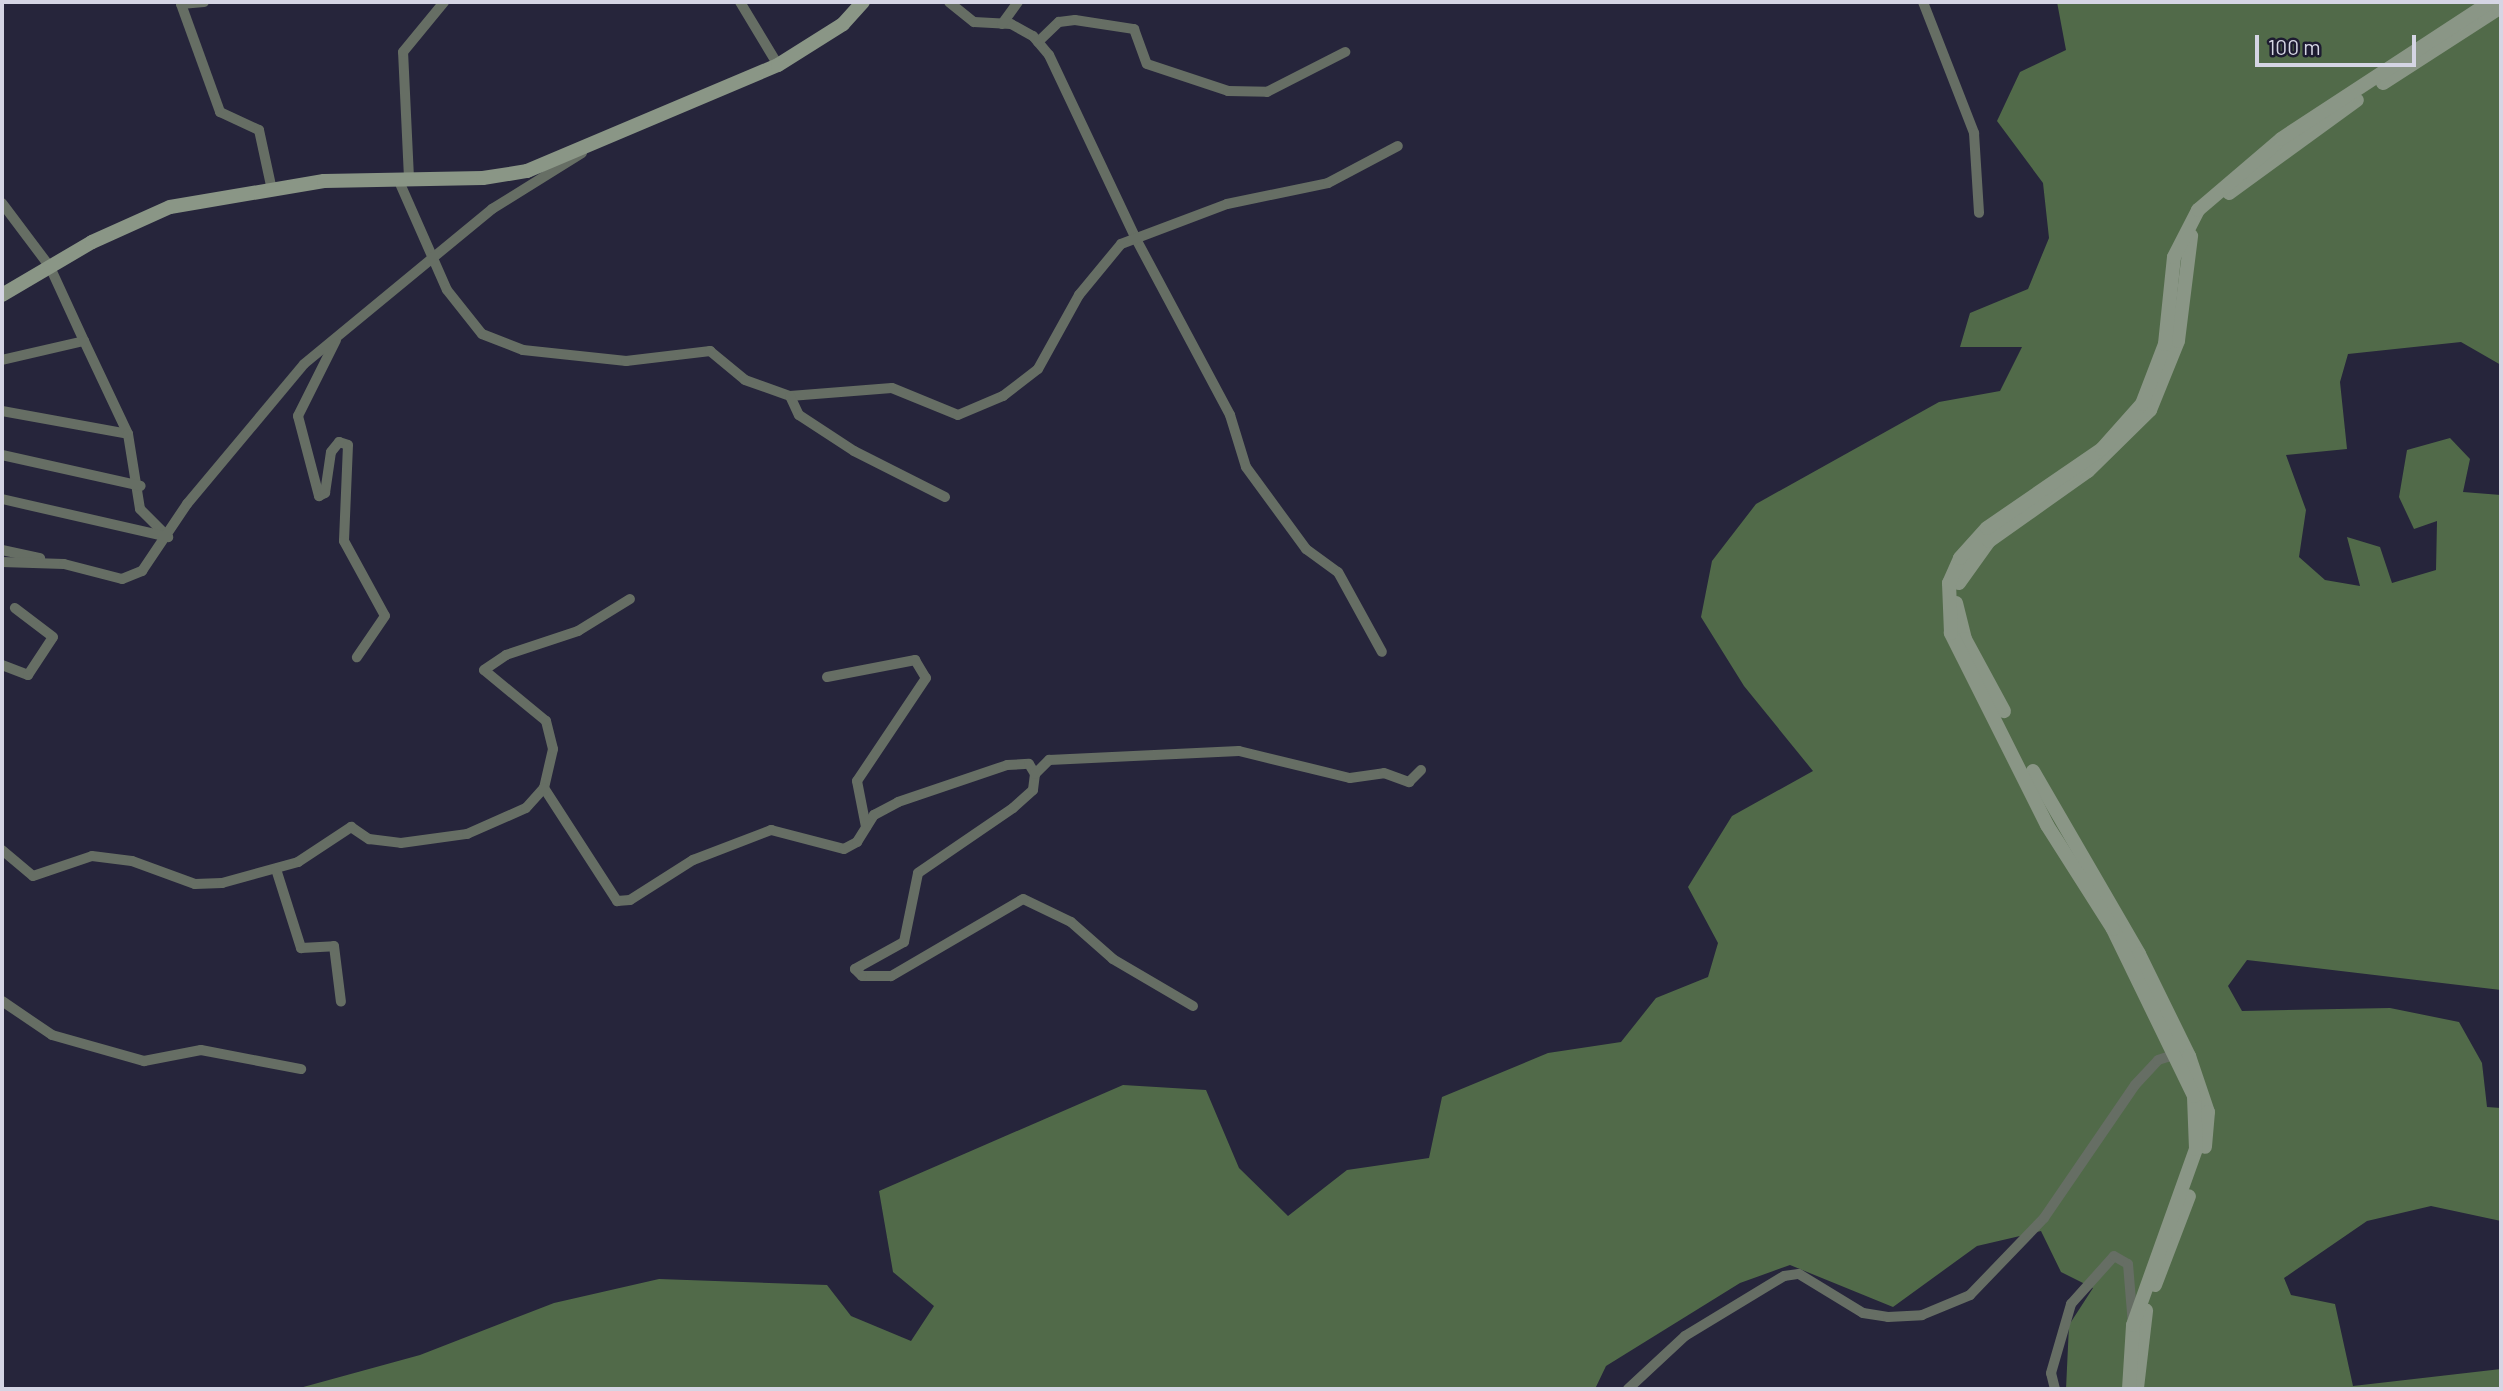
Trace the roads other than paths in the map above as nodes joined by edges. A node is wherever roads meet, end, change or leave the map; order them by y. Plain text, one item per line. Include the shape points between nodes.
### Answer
1 (204, 2) edge
2 (444, 2) edge
3 (740, 2) edge
4 (863, 2) edge
5 (949, 2) edge
6 (1018, 2) edge
7 (1923, 2) edge
8 (2490, 2) edge
9 (181, 3) edge
10 (2501, 7) edge
11 (1002, 24) junction
12 (1038, 42) junction
13 (1345, 52) dead end
14 (779, 65) junction
15 (594, 146) junction
16 (1398, 146) dead end
17 (403, 178) junction
18 (272, 190) junction
19 (2, 203) edge
20 (1979, 213) dead end
21 (1135, 237) junction
22 (434, 259) junction
23 (50, 267) junction
24 (2, 295) edge
25 (341, 331) junction
26 (84, 341) junction
27 (2, 360) edge
28 (790, 396) junction
29 (2, 411) edge
30 (128, 434) junction
31 (2, 455) edge
32 (141, 486) junction
33 (945, 497) dead end
34 (2, 499) edge
35 (168, 537) junction
36 (2, 550) edge
37 (2, 562) edge
38 (64, 564) junction
39 (630, 599) dead end
40 (15, 608) dead end
41 (1382, 652) dead end
42 (357, 657) dead end
43 (2, 666) edge
44 (827, 677) dead end
45 (1421, 770) dead end
46 (1035, 774) junction
47 (544, 789) junction
48 (866, 827) junction
49 (2, 850) edge
50 (276, 869) junction
51 (341, 1002) dead end
52 (2, 1003) edge
53 (1193, 1006) dead end
54 (2176, 1054) junction
55 (301, 1069) dead end
56 (2133, 1325) junction
57 (1628, 1389) edge
58 (2055, 1389) edge
59 (2129, 1389) edge
60 (2137, 1389) edge

1 - 9 street
2 - 17 street via 404,52
3 - 14 street
4 - 14 main road via 843,24
5 - 11 street via 974,22
6 - 11 street
7 - 20 street via 1974,133
8 - 54 main road via 2281,139 2198,210 2174,257 2165,344 2142,404 2102,449 1980,535 1948,583 1951,633 2047,825 2113,929
9 - 18 street via 220,112 259,130
10 - 60 main road via 2303,136 2203,217 2184,259 2178,341 2150,410 2088,471 1989,541 1957,589 1956,615 1965,639 2050,807 2139,954 2208,1112 2200,1164 2144,1315
11 - 12 street
12 - 13 street via 1059,22 1134,29 1147,64 1228,91 1254,92 1266,92
12 - 21 street
14 - 15 main road via 696,95
15 - 17 main road via 527,171
15 - 22 street via 492,209
16 - 21 street via 1328,183 1227,204
17 - 18 main road
17 - 22 street
18 - 23 main road via 170,207
19 - 23 street
21 - 28 street via 1121,244 1079,295 1038,369 1003,396 958,415 892,388
21 - 41 street via 1230,415 1246,467 1306,549 1338,572
22 - 25 street
22 - 28 street via 447,290 482,334 523,350 626,361 710,351 745,380
23 - 24 main road
23 - 26 street
25 - 35 street via 304,364 187,504
25 - 42 street via 298,416 319,496 325,493 331,452 339,442 348,444 344,541 385,616
26 - 27 street
26 - 30 street
28 - 33 street via 799,415 854,452
29 - 30 street
30 - 32 street
31 - 32 street
32 - 35 street via 141,509
34 - 35 street
35 - 38 street via 142,572 122,579
36 - 38 street
37 - 38 street
39 - 47 street via 578,631 506,655 484,670 546,721 553,749
40 - 43 street via 52,637 28,675
44 - 48 street via 915,660 926,678 857,781
45 - 46 street via 1409,782 1384,773 1350,778 1239,751 1194,750 1049,760
46 - 48 street via 1029,764 1007,765 898,802
46 - 53 street via 1033,790 1013,808 918,873 904,942 855,969 862,976 891,976 1023,899 1071,922 1113,959
47 - 48 street via 617,901 644,893 693,860 771,830 844,849
47 - 50 street via 526,808 467,834 401,843 369,839 351,827
49 - 50 street via 33,876 92,856 132,861 195,884
50 - 51 street via 301,948 334,946
52 - 55 street via 52,1035 144,1061 201,1050
54 - 56 main road via 2194,1096 2199,1129
54 - 57 street via 2158,1060 2134,1085 2044,1218 1970,1296 1922,1315 1888,1317 1863,1313 1799,1274 1784,1276 1685,1336
56 - 58 street via 2128,1264 2114,1256 2071,1304 2052,1373
56 - 59 main road

